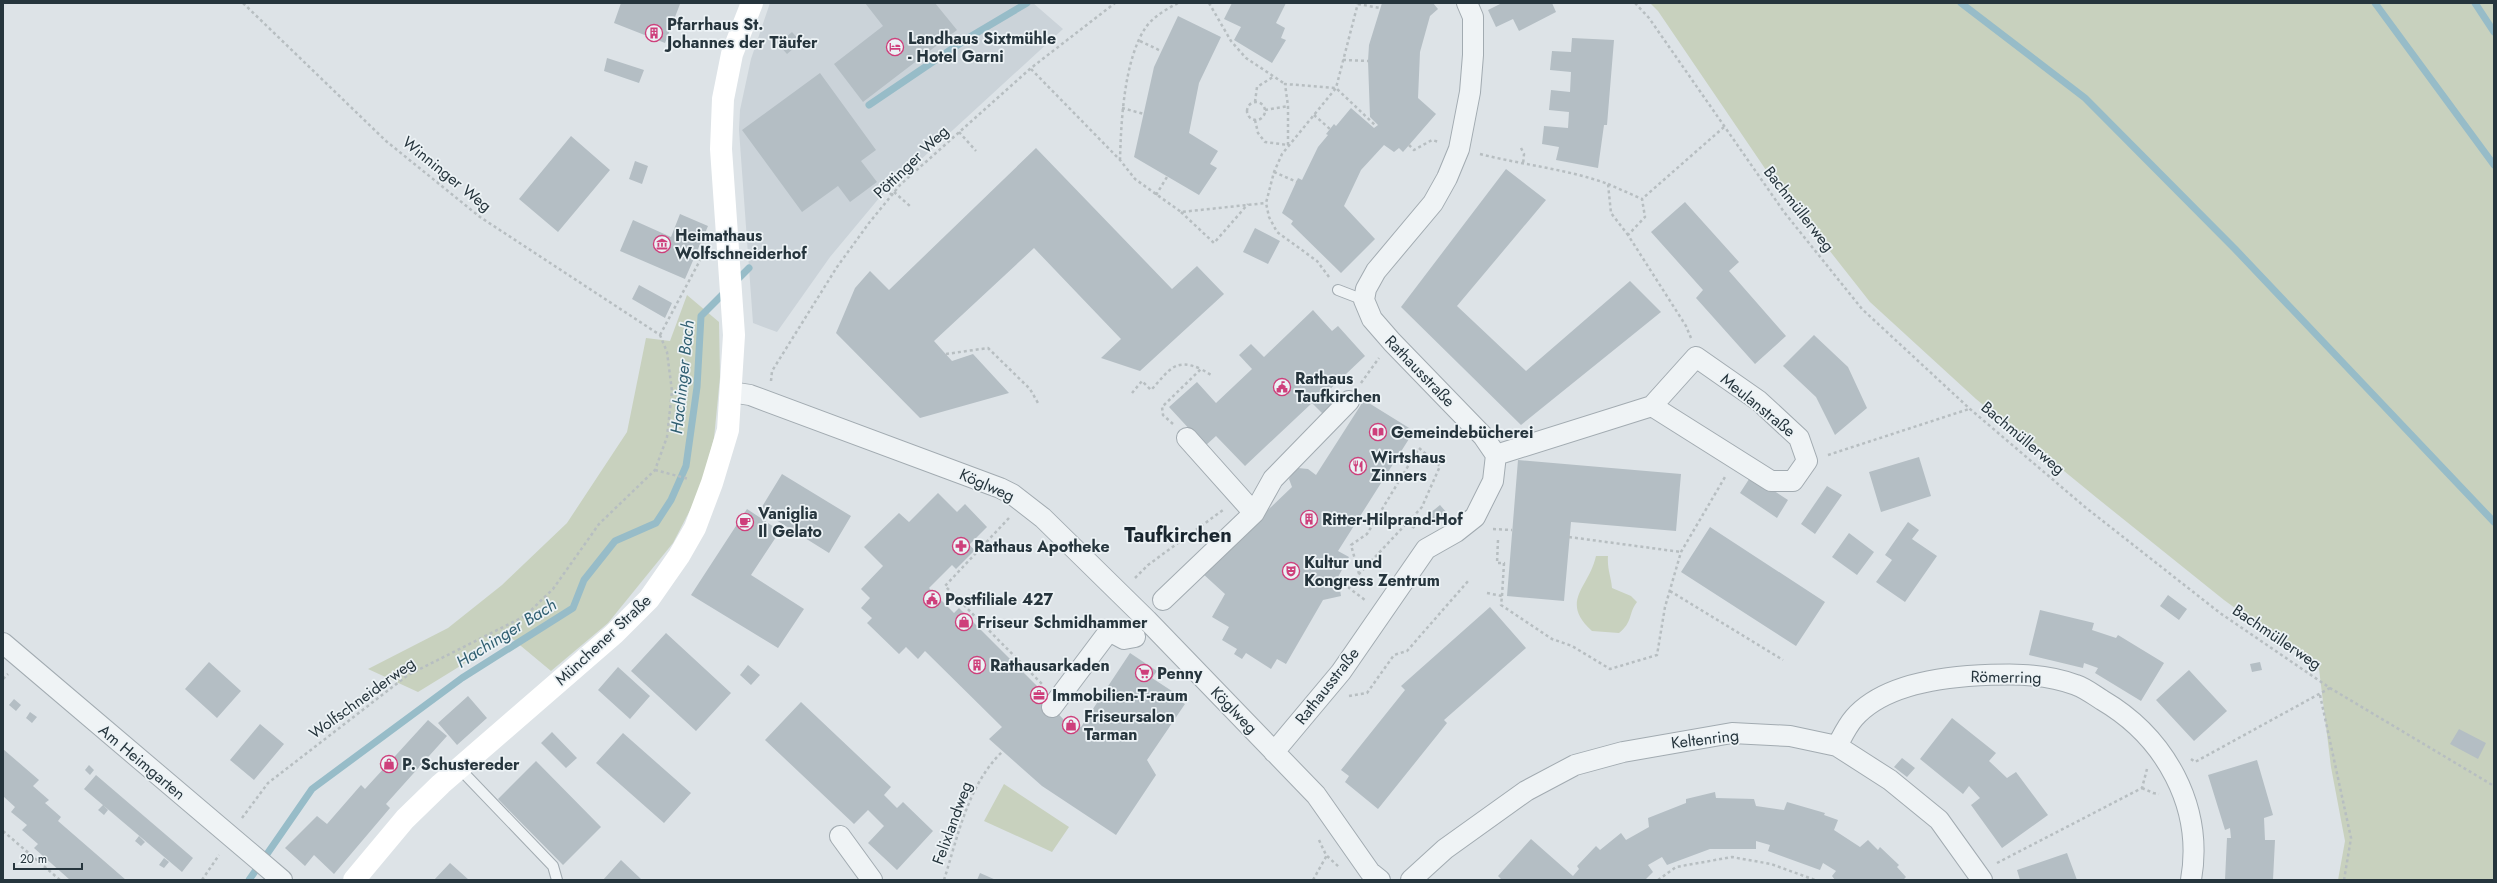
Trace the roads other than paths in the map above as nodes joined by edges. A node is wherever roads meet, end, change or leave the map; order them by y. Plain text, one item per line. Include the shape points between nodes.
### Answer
1 (752, 3) edge
2 (1467, 3) edge
3 (1338, 290) road end
4 (1364, 300) junction
5 (731, 392) junction
6 (1349, 401) road end
7 (1652, 406) junction
8 (1180, 432) road end
9 (1496, 455) junction
10 (1274, 479) junction
11 (1235, 502) junction
12 (1254, 513) junction
13 (1163, 600) dead end
14 (1135, 637) dead end
15 (3, 644) edge
16 (1054, 703) road end
17 (1837, 746) junction
18 (1274, 752) junction
19 (459, 768) junction
20 (840, 836) dead end
21 (276, 874) edge
22 (354, 880) edge
23 (557, 880) edge
24 (872, 880) edge
25 (1380, 880) edge
26 (1411, 880) edge
27 (1982, 880) edge
28 (2191, 880) edge

1 - 5 main road, Münchener Straße via 732,54 723,99 721,149 734,335
2 - 4 street via 1473,17 1473,55 1470,92 1458,149 1447,178 1432,203 1376,271 1366,289
3 - 4 lane
4 - 9 street, Rathausstraße via 1372,319 1483,436
5 - 18 street, Köglweg via 769,402 1000,488 1024,502 1131,605
5 - 19 main road, Münchener Straße via 728,430 695,528 649,599 614,634
6 - 10 street
7 - 7 street, Meulanstraße via 1696,357 1759,401 1799,438 1807,461 1793,481 1771,481
7 - 9 street
8 - 11 street
9 - 18 street, Rathausstraße via 1493,481 1475,517 1456,532 1426,549 1341,672
10 - 11 street
10 - 12 street
11 - 12 street
12 - 13 street
14 - 16 street via 1124,639 1110,631
15 - 21 street, Am Heimgarten
17 - 26 street, Keltenring via 1790,736 1732,733 1651,746 1574,764 1526,791 1445,849
17 - 27 street, Keltenring via 1890,780 1939,820
17 - 28 street, Römerring via 1853,718 1871,702 1915,685 1959,677 2008,674 2035,675 2077,685 2119,710 2140,727 2166,758 2181,787 2190,815 2194,844
18 - 25 street, Köglweg via 1316,795 1370,872
19 - 22 main road, Münchener Straße via 405,819
19 - 23 lane via 553,866
20 - 24 street

